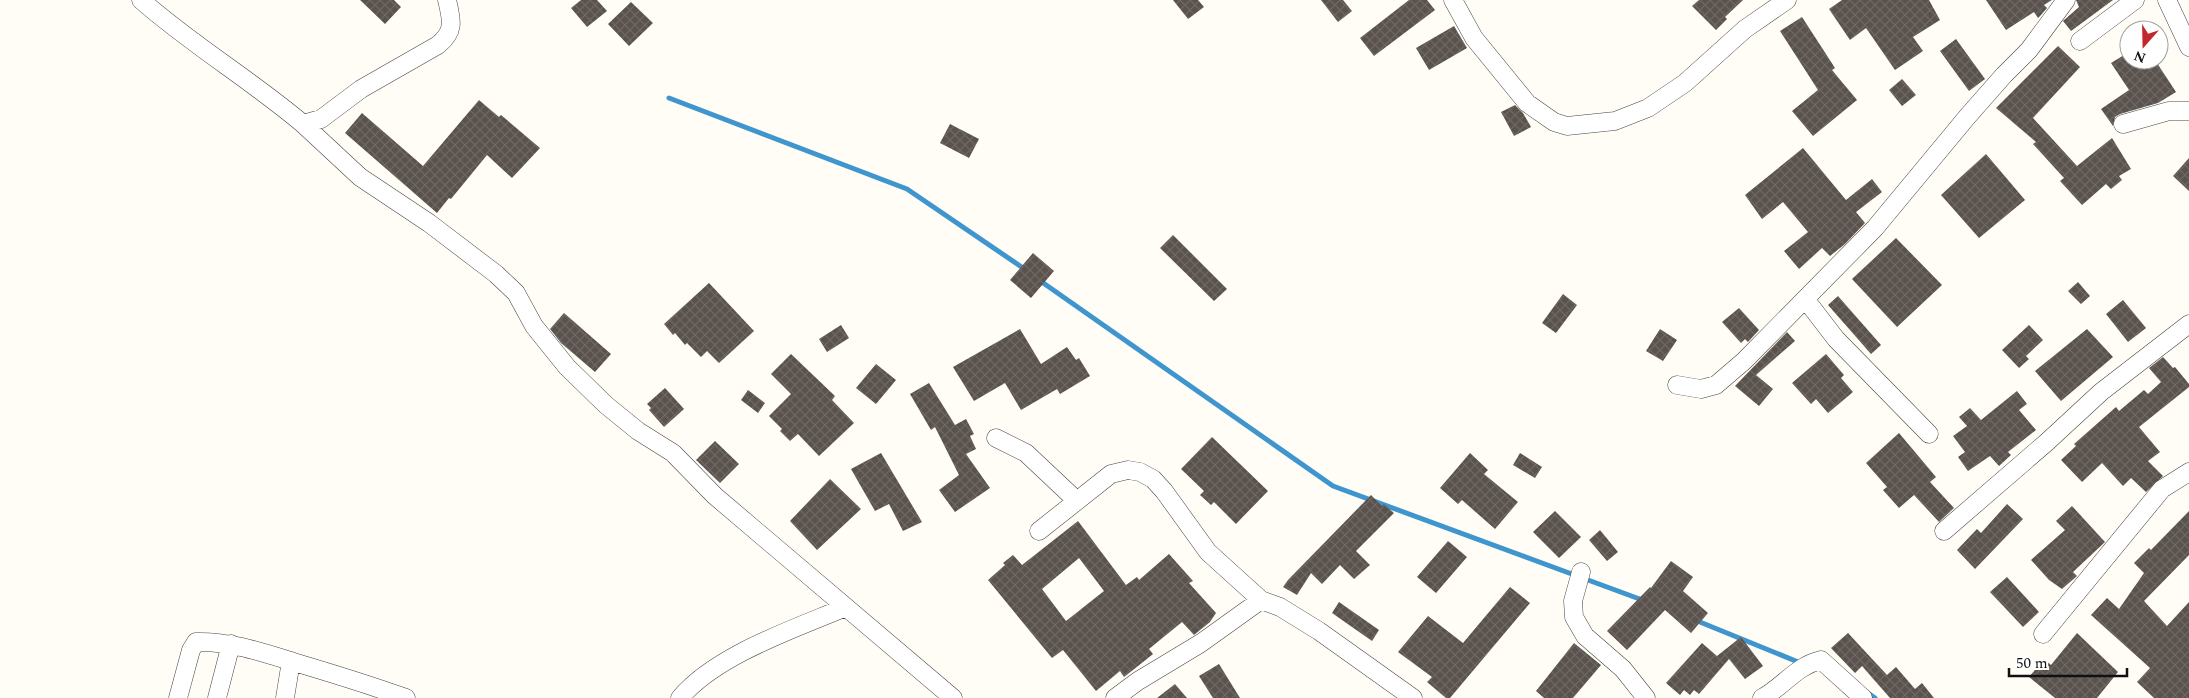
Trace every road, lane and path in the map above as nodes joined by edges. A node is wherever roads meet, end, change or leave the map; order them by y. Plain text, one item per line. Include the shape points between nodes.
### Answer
1 (141, 0) edge
2 (447, 0) edge
3 (1453, 0) edge
4 (1787, 0) edge
5 (2066, 0) edge
6 (2135, 0) edge
7 (2167, 0) edge
8 (2080, 41) dead end
9 (2189, 47) edge
10 (2189, 110) edge
11 (321, 119) junction
12 (303, 124) junction
13 (2123, 124) dead end
14 (319, 139) junction
15 (1806, 300) junction
16 (2189, 324) edge
17 (1677, 384) dead end
18 (1929, 434) dead end
19 (996, 438) dead end
20 (2189, 472) edge
21 (1077, 501) junction
22 (1039, 531) dead end
23 (1944, 531) dead end
24 (1582, 572) dead end
25 (1261, 600) junction
26 (846, 607) junction
27 (2043, 634) dead end
28 (231, 644) junction
29 (291, 662) junction
30 (178, 698) edge
31 (217, 698) edge
32 (285, 698) edge
33 (406, 698) edge
34 (680, 698) edge
35 (953, 698) edge
36 (1115, 698) edge
37 (1413, 698) edge
38 (1646, 698) edge
39 (1762, 698) edge
40 (1863, 698) edge

1 - 12 street
2 - 11 street via 451,27 448,36 361,89
3 - 4 street via 1474,38 1527,103 1554,122 1567,126 1615,121 1648,108 1686,83 1745,29
5 - 15 street via 2029,50 2004,75 1875,228
6 - 8 street
7 - 9 street
10 - 13 street via 2169,111
11 - 12 street
11 - 14 street
12 - 14 street
14 - 26 street via 360,177 429,223 496,274 516,293 534,326 567,367 606,405 672,453 715,496
15 - 17 street via 1716,385 1701,389
15 - 18 street via 1836,339
16 - 23 street via 2101,392
19 - 21 street via 1026,453
20 - 27 street via 2162,489
21 - 22 street
21 - 25 street via 1111,474 1128,470 1140,472 1153,479 1164,491 1208,552
24 - 38 street via 1573,601 1574,617 1585,636 1623,669
25 - 36 street
25 - 37 street via 1280,607 1319,631
26 - 34 street via 750,648 694,682
26 - 35 street
28 - 29 street
28 - 30 street via 196,642
28 - 31 street
29 - 32 street
29 - 33 street
39 - 40 street via 1800,668 1821,660

